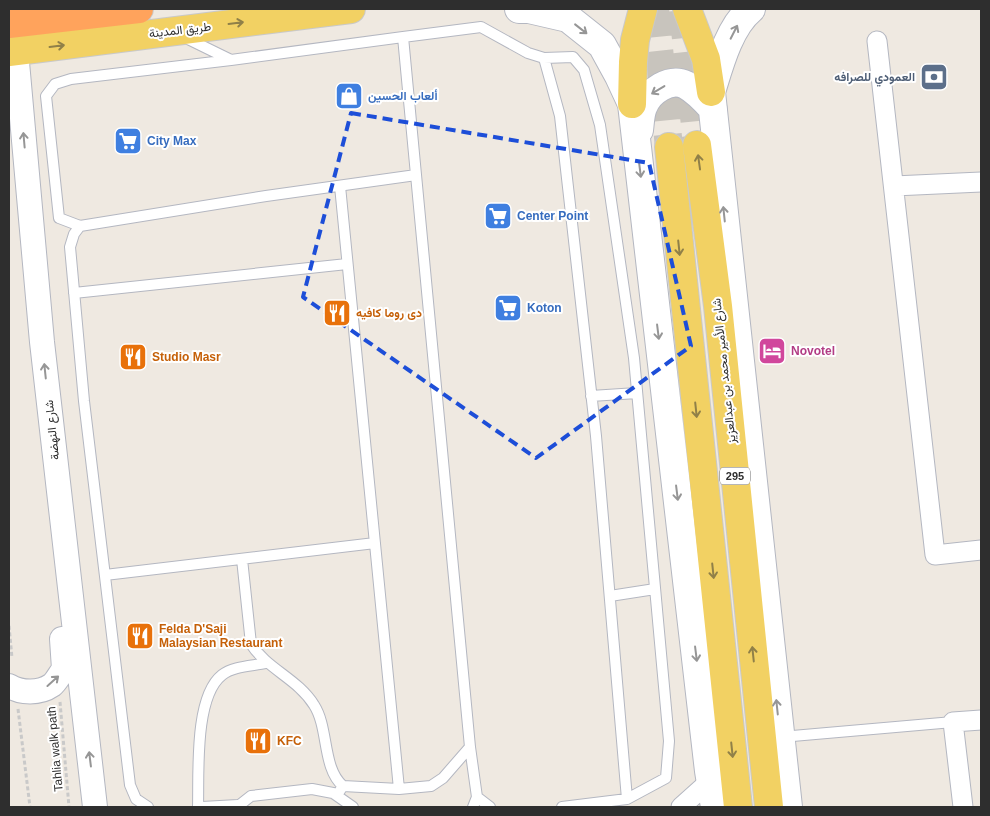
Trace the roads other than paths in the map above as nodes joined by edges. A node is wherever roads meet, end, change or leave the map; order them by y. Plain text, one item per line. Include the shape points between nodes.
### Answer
1 (139, 9) edge
2 (351, 9) edge
3 (519, 9) edge
4 (643, 9) edge
5 (687, 9) edge
6 (751, 9) edge
7 (9, 24) edge
8 (172, 31) junction
9 (403, 37) junction
10 (878, 41) dead end
11 (12, 52) edge
12 (544, 58) junction
13 (231, 60) junction
14 (712, 100) junction
15 (632, 104) junction
16 (636, 143) junction
17 (697, 145) tunnel mouth
18 (668, 148) tunnel mouth
19 (9, 171) edge
20 (416, 175) junction
21 (981, 182) edge
22 (340, 186) junction
23 (894, 186) junction
24 (80, 226) junction
25 (347, 264) junction
26 (74, 293) junction
27 (42, 342) junction
28 (637, 393) junction
29 (592, 396) junction
30 (57, 479) junction
31 (375, 543) junction
32 (981, 550) edge
33 (242, 559) junction
34 (105, 575) junction
35 (655, 589) junction
36 (610, 596) junction
37 (266, 663) junction
38 (13, 696) edge
39 (981, 720) edge
40 (953, 722) junction
41 (780, 737) junction
42 (470, 747) junction
43 (710, 781) junction
44 (399, 789) junction
45 (340, 790) junction
46 (477, 797) junction
47 (627, 799) junction
48 (238, 806) edge
49 (96, 807) edge
50 (148, 807) edge
51 (200, 807) edge
52 (353, 807) edge
53 (473, 807) edge
54 (490, 807) edge
55 (562, 807) edge
56 (681, 807) edge
57 (706, 807) edge
58 (716, 807) edge
59 (738, 807) edge
60 (769, 807) edge
61 (788, 807) edge
62 (963, 807) edge

1 - 7 highway
8 -> 2 main road, طريق المدينة
3 -> 15 main road via 568,18 602,46
4 - 15 main road via 633,62
5 - 14 main road via 706,59
14 -> 6 main road via 728,45 742,16
11 -> 8 main road, طريق المدينة
8 - 13 lane
9 - 12 lane via 481,27 528,53
9 - 13 lane
9 - 20 lane
10 - 23 street
27 -> 11 street, شارع النهضة
12 - 28 lane via 573,56 584,70 600,125
12 - 29 lane via 560,116
13 - 24 lane via 71,79 55,84 46,96 59,218
14 -> 16 main road via 685,84 672,82 652,92 642,107
41 -> 14 main road
15 - 16 main road
16 -> 43 main road
60 -> 17 main road, شارع الأمير محمد بن عبدالعزيز / 295 via 718,306
18 -> 59 main road, 295
19 - 27 street via 18,178 30,281
20 - 22 lane
20 - 42 lane
21 - 23 street
22 - 24 lane
22 - 25 lane
23 - 32 street via 935,555
24 - 26 lane via 70,247
25 - 26 lane
25 - 31 lane
26 - 34 lane
30 -> 27 street, شارع النهضة
28 - 29 lane
28 - 35 lane
29 - 36 lane
38 -> 30 street via 16,690 35,692 52,685 64,670 56,561
49 -> 30 street, شارع النهضة
31 - 33 lane
31 - 44 lane
33 - 34 lane
33 - 37 lane via 251,644
34 - 50 lane via 130,785 136,799
35 - 36 lane
35 - 47 lane via 669,741 666,778
36 - 47 lane
37 - 45 lane via 306,694 314,705 321,718 332,771
37 - 51 lane via 228,671 211,691 201,725
39 - 40 street
40 - 41 lane
40 - 62 street
41 - 61 main road
42 - 44 lane via 443,778 431,786
42 - 46 lane
43 - 56 street
43 - 57 main road
43 - 58 main road
44 - 45 lane
45 - 48 lane via 312,789 251,796
45 - 52 lane
46 - 53 lane
46 - 54 lane
47 - 55 lane
48 - 51 lane

